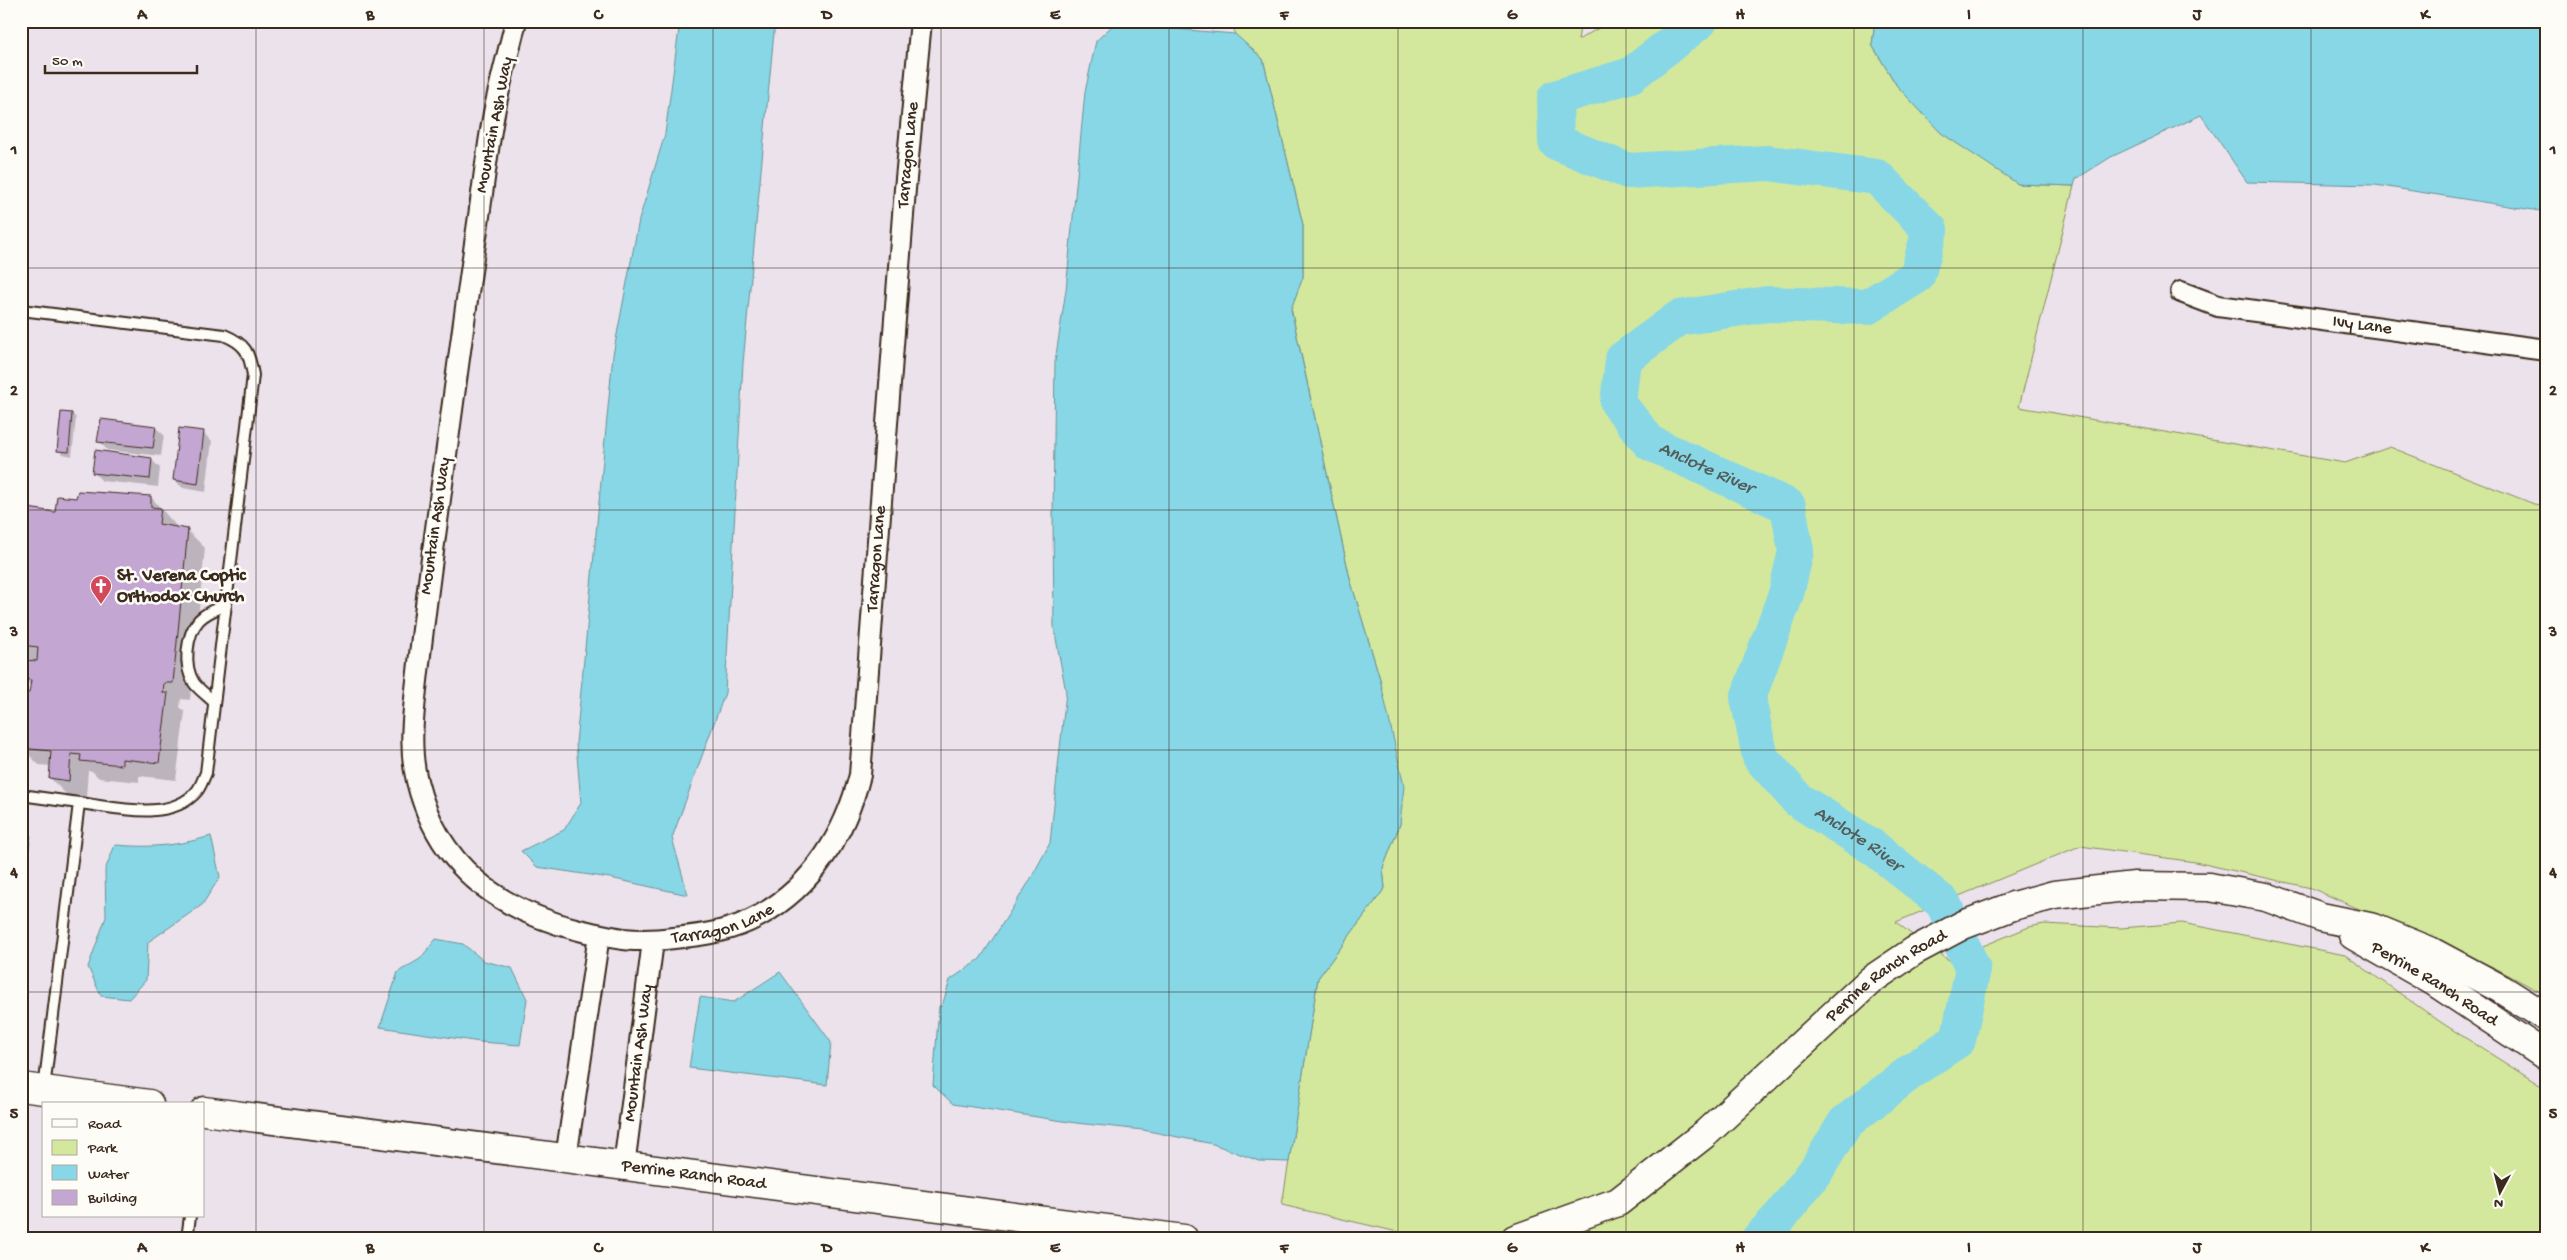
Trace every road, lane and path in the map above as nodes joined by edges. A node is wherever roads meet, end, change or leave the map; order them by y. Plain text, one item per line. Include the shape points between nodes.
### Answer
1 (516, 21) edge
2 (921, 21) edge
3 (2181, 292) dead end
4 (21, 310) edge
5 (2546, 350) edge
6 (226, 605) junction
7 (214, 702) junction
8 (21, 795) edge
9 (78, 803) junction
10 (2321, 917) junction
11 (599, 935) junction
12 (621, 941) joint
13 (653, 941) junction
14 (2546, 1017) edge
15 (2546, 1056) edge
16 (33, 1089) edge
17 (134, 1102) edge
18 (205, 1111) edge
19 (566, 1158) junction
20 (624, 1166) junction
21 (190, 1218) edge
22 (187, 1239) edge
23 (1184, 1239) edge
24 (1515, 1239) edge

1 - 11 street, Mountain Ash Way via 495,110 471,270 422,635 412,726 413,757 422,800 430,820 468,873 484,888 521,911
2 - 13 street, Tarragon Lane via 860,776 855,795 848,816 826,855 780,903 755,918 716,933
3 - 5 street, Ivy Lane via 2218,306
4 - 6 lane via 224,335 239,342 249,355 253,374 252,402
6 - 7 lane
6 - 7 lane via 199,620 189,644 189,671 194,684
7 - 9 lane via 206,774 198,790 184,803 163,810 140,810
8 - 9 lane
9 - 16 lane
10 - 14 street, Perrine Ranch Road via 2374,928 2430,952
10 - 15 street, Perrine Ranch Road via 2435,982
10 - 24 street, Perrine Ranch Road via 2266,897 2209,886 2136,886 2054,895 1963,925 1914,951 1871,980 1706,1133 1618,1202
11 - 12 street, Mountain Ash Way
11 - 19 street
12 - 13 street, Tarragon Lane
13 - 20 street, Mountain Ash Way
16 - 17 street
18 - 19 street, Perrine Ranch Road
19 - 20 street, Perrine Ranch Road
20 - 23 street, Perrine Ranch Road
21 - 22 lane

